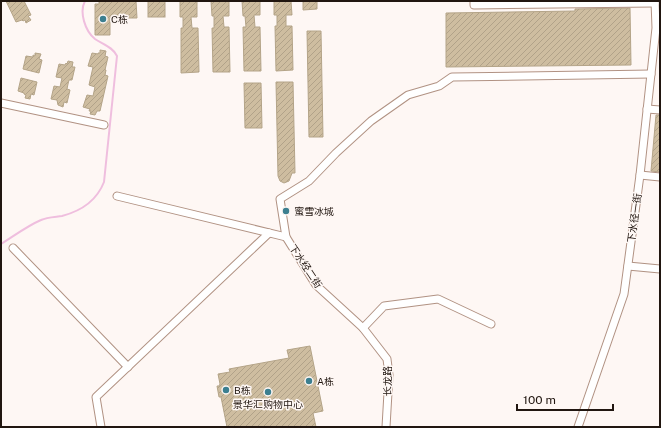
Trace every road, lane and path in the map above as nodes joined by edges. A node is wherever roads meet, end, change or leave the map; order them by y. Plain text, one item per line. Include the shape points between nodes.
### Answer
1 (474, 1) edge
2 (655, 2) edge
3 (651, 74) junction
4 (1, 103) edge
5 (647, 109) junction
6 (660, 110) edge
7 (104, 125) dead end
8 (640, 175) junction
9 (660, 177) edge
10 (118, 196) dead end
11 (269, 233) junction
12 (286, 237) junction
13 (14, 248) dead end
14 (628, 266) junction
15 (660, 269) edge
16 (491, 324) dead end
17 (363, 328) junction
18 (372, 340) joint
19 (128, 367) junction
20 (101, 427) edge
21 (386, 427) edge
22 (578, 427) edge

1 - 2 street via 474,5
2 - 3 street, 下水径一街 via 656,28
3 - 5 street, 下水径一街
3 - 12 street, 下水经二街 via 452,77 439,86 408,95 371,121 336,152 310,181 280,199
4 - 7 street
5 - 6 street
5 - 8 street, 下水径一街
8 - 9 street
8 - 14 street, 下水径一街
10 - 11 street
11 - 12 street
11 - 19 street
12 - 17 street, 下水经二街 via 316,285
13 - 19 street
14 - 15 street
14 - 22 street, 下水径一街 via 624,294
16 - 17 street via 438,299 384,306
17 - 18 street, 下水经二街
18 - 21 street, 长龙路 via 387,359 389,375
19 - 20 street via 96,398

